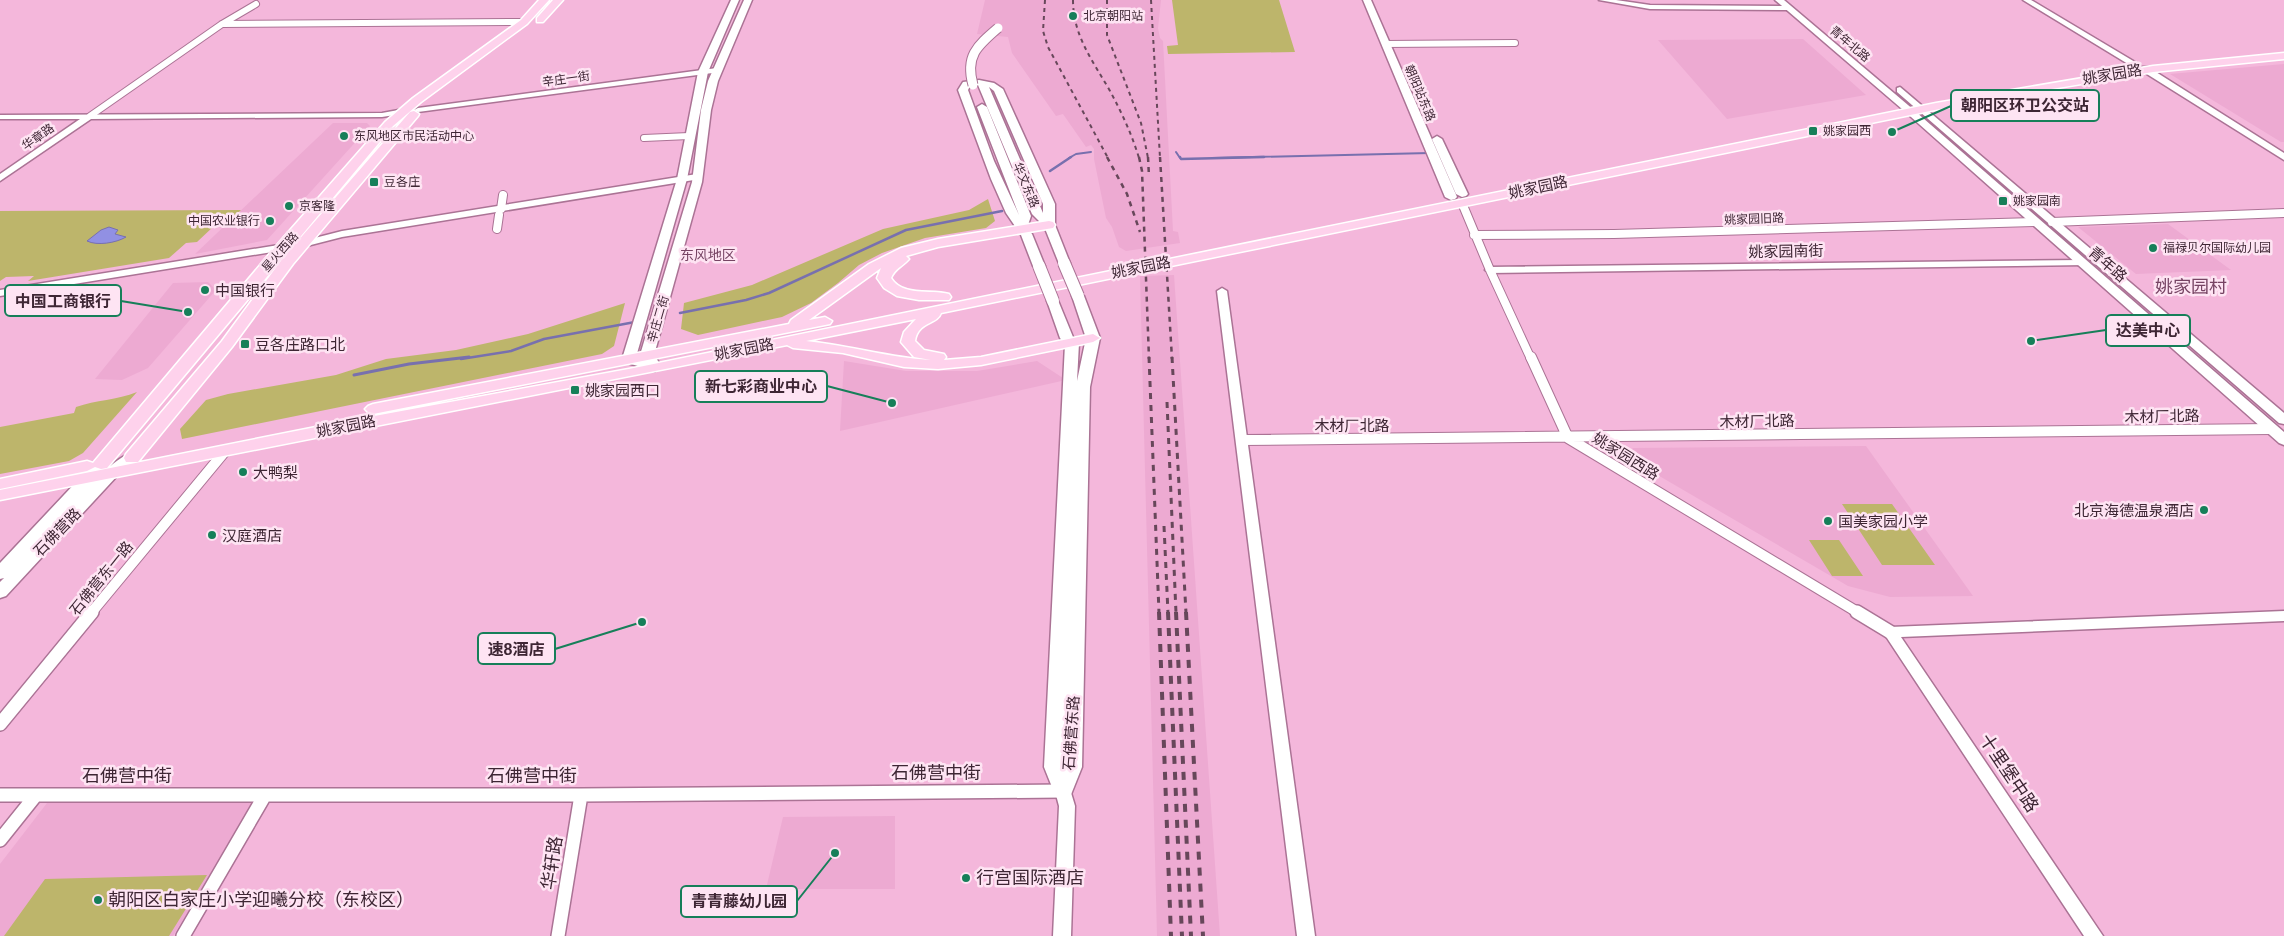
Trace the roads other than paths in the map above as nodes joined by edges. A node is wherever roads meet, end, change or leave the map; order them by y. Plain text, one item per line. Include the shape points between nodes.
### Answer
1 (544, 0) edge
2 (558, 0) edge
3 (736, 0) edge
4 (748, 0) edge
5 (1367, 0) edge
6 (1375, 0) edge
7 (1602, 0) edge
8 (1613, 0) edge
9 (2026, 0) edge
10 (1785, 3) edge
11 (256, 4) dead end
12 (524, 22) junction
13 (222, 24) junction
14 (1001, 29) dead end
15 (1515, 43) dead end
16 (1389, 44) junction
17 (2284, 51) edge
18 (2284, 56) edge
19 (2140, 67) junction
20 (718, 70) junction
21 (703, 72) junction
22 (978, 85) junction
23 (1898, 88) junction
24 (1883, 89) junction
25 (1914, 108) junction
26 (418, 110) junction
27 (404, 111) junction
28 (0, 112) edge
29 (93, 114) junction
30 (0, 117) edge
31 (689, 136) junction
32 (644, 138) dead end
33 (2284, 156) edge
34 (0, 178) edge
35 (697, 180) junction
36 (681, 182) junction
37 (503, 194) dead end
38 (1458, 198) junction
39 (500, 212) junction
40 (2284, 214) edge
41 (2035, 222) junction
42 (2052, 222) junction
43 (497, 228) dead end
44 (1050, 228) junction
45 (1024, 232) junction
46 (1474, 235) junction
47 (303, 244) junction
48 (282, 248) junction
49 (2082, 263) junction
50 (1490, 270) junction
51 (1222, 291) dead end
52 (0, 294) edge
53 (948, 301) junction
54 (789, 328) junction
55 (1092, 336) junction
56 (1070, 340) junction
57 (776, 342) junction
58 (629, 359) junction
59 (651, 361) junction
60 (2284, 420) edge
61 (2272, 430) junction
62 (1568, 438) junction
63 (1242, 440) junction
64 (2284, 440) edge
65 (226, 450) junction
66 (132, 458) junction
67 (102, 471) junction
68 (0, 484) edge
69 (0, 496) edge
70 (0, 573) edge
71 (0, 592) edge
72 (2284, 616) edge
73 (1890, 632) junction
74 (0, 724) edge
75 (1063, 791) junction
76 (0, 795) edge
77 (36, 795) junction
78 (265, 795) junction
79 (581, 795) junction
80 (0, 840) edge
81 (183, 936) edge
82 (558, 936) edge
83 (1062, 936) edge
84 (1306, 936) edge
85 (2094, 936) edge

1 - 12 main road, 星火西路
2 - 26 main road, 星火西路 via 529,29
3 - 21 main road, 辛庄二街
4 - 20 main road, 辛庄二街
5 - 16 main road, 朝阳站东路
6 - 16 main road, 朝阳站东路
7 - 10 street via 1650,7
8 - 10 street via 1656,5
9 - 19 street
10 - 23 main road, 青年北路
10 - 24 main road, 青年北路
11 - 13 street
12 - 13 street
12 - 27 main road, 星火西路
13 - 29 street
14 - 22 main road via 978,63
15 - 16 street
16 - 38 main road, 朝阳站东路
17 - 19 main road, 姚家园路 via 2203,56
18 - 19 main road, 姚家园路
19 - 25 main road, 姚家园路
19 - 33 street
20 - 21 street, 辛庄一街
20 - 35 main road, 辛庄二街 via 706,110
21 - 26 street, 辛庄一街
21 - 31 main road, 辛庄二街
22 - 44 main road, 华文东路 via 1038,214
22 - 45 main road, 华文东路 via 1024,216
23 - 24 main road via 1894,91
23 - 25 main road, 青年北路
24 - 25 main road, 青年北路
25 - 38 main road, 姚家园路
25 - 41 main road, 青年路
25 - 42 main road, 青年路
26 - 27 street
26 - 47 main road, 星火西路
27 - 29 street via 382,115
27 - 48 main road, 星火西路 via 389,124
28 - 29 street
29 - 30 street
29 - 34 street, 华章路
31 - 32 street
31 - 36 main road, 辛庄二街
35 - 36 street
35 - 59 main road, 辛庄二街
36 - 39 street
36 - 58 main road, 辛庄二街
37 - 39 street
38 - 46 street, 姚家园西路
38 - 53 main road, 姚家园路
39 - 43 street
39 - 47 street via 334,242
40 - 42 street
41 - 46 street, 姚家园旧路
41 - 49 main road, 青年路
42 - 60 main road, 青年路
44 - 45 main road
44 - 45 main road via 1049,204 998,89 981,82 966,84 963,90 979,133 1013,216
44 - 55 main road, 华文东路, bridge
45 - 53 main road via 909,255 888,268 884,278 888,287 898,292
45 - 54 main road via 931,244 890,258
45 - 56 main road, 华文东路, bridge
46 - 50 street, 姚家园西路
47 - 48 street
47 - 66 main road, 星火西路 via 228,344
48 - 52 street
48 - 67 main road, 星火西路
49 - 50 street, 姚家园南街
49 - 61 main road, 青年路
50 - 62 street, 姚家园西路
51 - 63 street
53 - 54 main road, 姚家园路
53 - 56 main road via 911,330 908,342 919,354 959,357
53 - 57 main road, 姚家园路
54 - 59 main road, 姚家园路
55 - 56 main road
55 - 75 main road, 石佛营东路 via 1084,387 1072,767
56 - 57 main road via 981,361 938,365 904,363 843,349
56 - 75 main road, 石佛营东路 via 1054,767
57 - 59 main road, 姚家园路
58 - 59 main road, 姚家园路
58 - 66 main road, 姚家园路
59 - 65 main road, 姚家园路
61 - 62 street, 木材厂北路
61 - 64 main road, 青年路
62 - 63 street, 木材厂北路
62 - 73 street, 姚家园西路
63 - 84 street
65 - 67 main road, 姚家园路
65 - 74 street, 石佛营东一路
66 - 67 main road, 姚家园路
67 - 68 main road, 姚家园路
67 - 69 main road, 姚家园路
67 - 70 main road, 石佛营路
67 - 71 main road, 石佛营路
72 - 73 street
73 - 85 street, 十里堡中路
75 - 79 street, 石佛营中街
75 - 83 street via 1068,806
76 - 77 street, 石佛营中街
77 - 78 street, 石佛营中街
77 - 80 street
78 - 79 street, 石佛营中街
78 - 81 street
79 - 82 street, 华轩路

